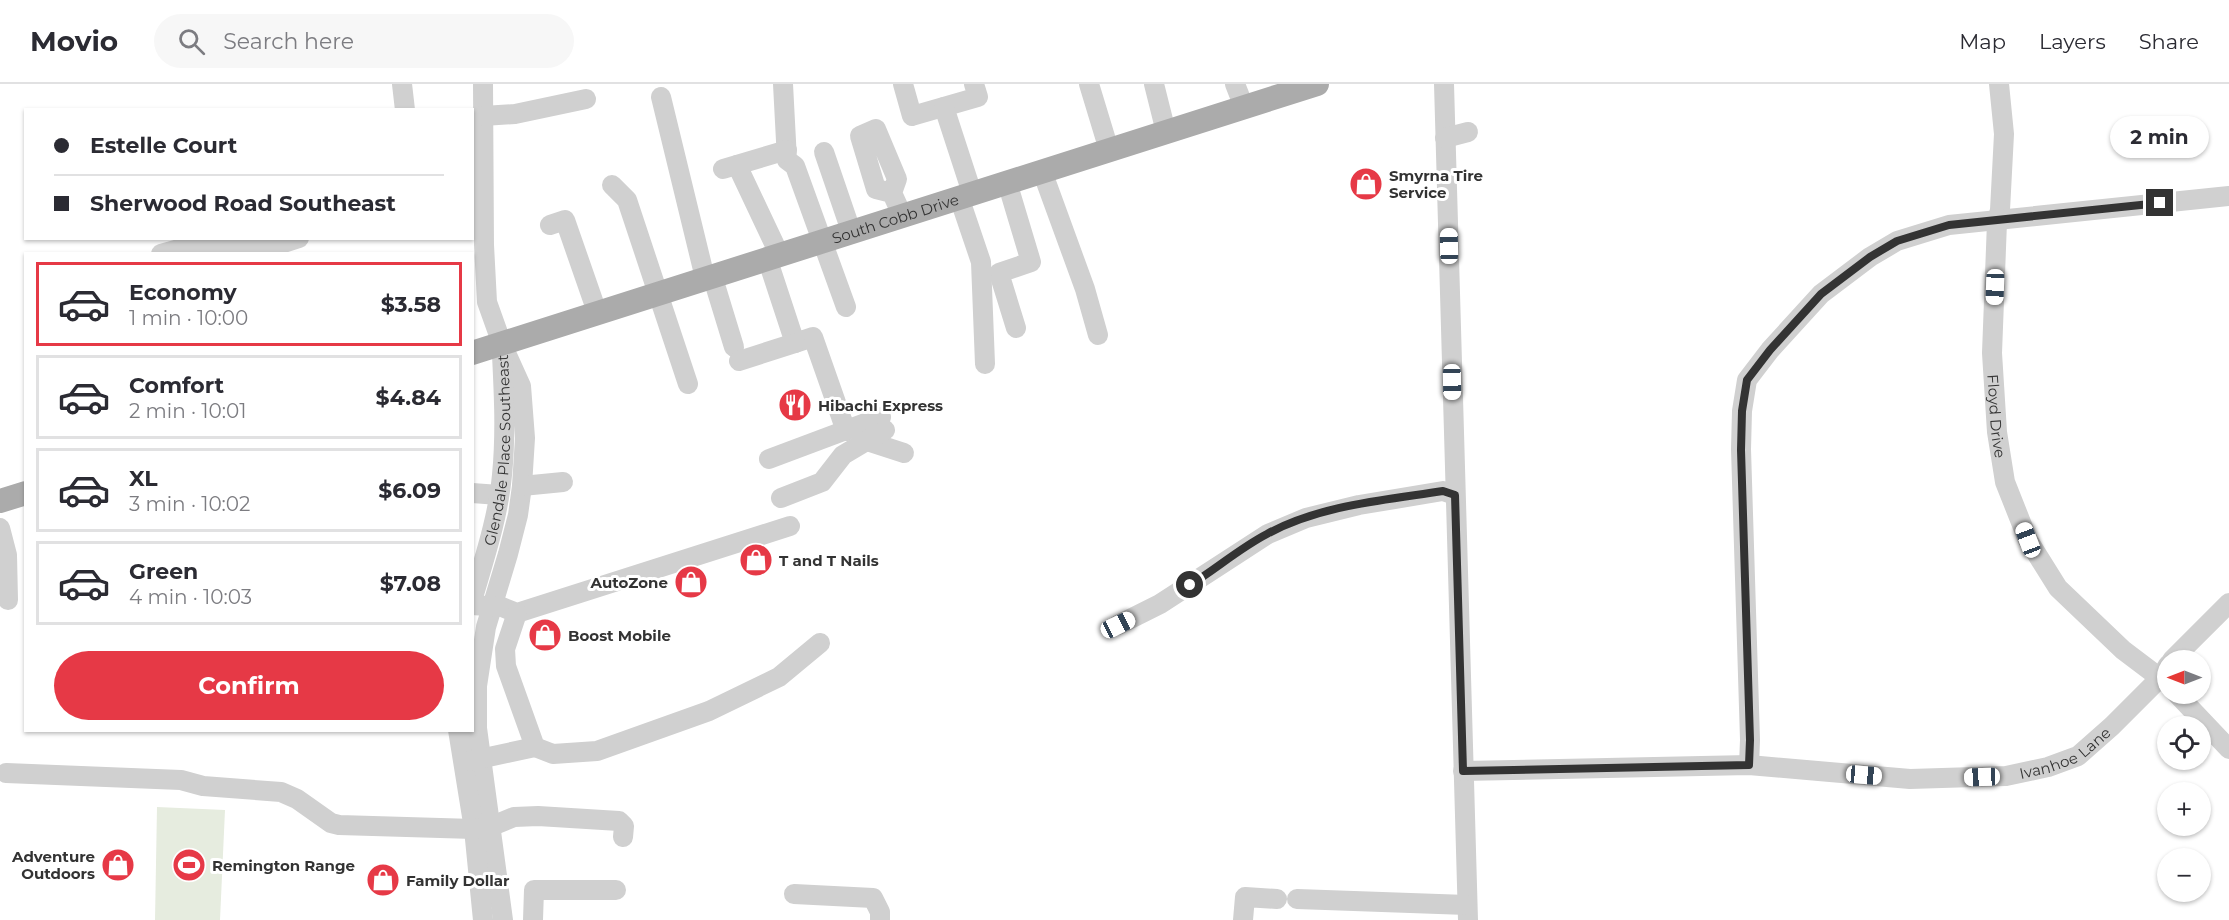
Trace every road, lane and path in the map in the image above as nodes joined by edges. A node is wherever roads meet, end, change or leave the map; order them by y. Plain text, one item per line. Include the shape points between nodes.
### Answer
1 (402, 84) edge
2 (483, 84) edge
3 (783, 84) edge
4 (903, 84) edge
5 (1089, 84) edge
6 (1154, 84) edge
7 (1235, 84) edge
8 (1317, 84) edge
9 (1444, 84) edge
10 (1999, 84) edge
11 (969, 89) edge
12 (661, 97) dead end
13 (586, 99) dead end
14 (944, 107) junction
15 (405, 108) edge
16 (1244, 108) junction
17 (483, 116) junction
18 (1166, 132) junction
19 (1468, 132) dead end
20 (868, 133) dead end
21 (1445, 138) junction
22 (1108, 150) junction
23 (478, 152) edge
24 (824, 152) dead end
25 (791, 158) junction
26 (1042, 171) junction
27 (1007, 182) junction
28 (612, 185) dead end
29 (966, 195) junction
30 (2229, 196) edge
31 (902, 215) junction
32 (1997, 222) junction
33 (550, 225) dead end
34 (851, 231) junction
35 (292, 240) edge
36 (822, 241) junction
37 (168, 252) edge
38 (773, 257) junction
39 (708, 277) junction
40 (658, 293) junction
41 (846, 308) dead end
42 (597, 312) junction
43 (1016, 328) dead end
44 (1098, 334) dead end
45 (795, 343) junction
46 (502, 344) junction
47 (474, 352) edge
48 (985, 363) dead end
49 (688, 384) dead end
50 (846, 431) junction
51 (867, 441) junction
52 (904, 453) dead end
53 (769, 459) dead end
54 (563, 482) dead end
55 (522, 486) junction
56 (474, 493) edge
57 (24, 494) edge
58 (499, 495) junction
59 (1455, 495) junction
60 (781, 498) dead end
61 (0, 501) edge
62 (790, 526) dead end
63 (0, 528) edge
64 (14, 589) edge
65 (2229, 603) edge
66 (479, 604) edge
67 (518, 613) junction
68 (1118, 625) dead end
69 (820, 643) dead end
70 (2182, 650) edge
71 (2157, 670) edge
72 (2157, 683) edge
73 (2186, 704) edge
74 (458, 732) edge
75 (535, 747) junction
76 (2229, 749) edge
77 (482, 758) junction
78 (462, 763) junction
79 (1749, 765) junction
80 (1463, 771) junction
81 (6, 773) dead end
82 (483, 828) junction
83 (623, 837) dead end
84 (616, 890) dead end
85 (794, 894) dead end
86 (1277, 899) dead end
87 (1297, 899) dead end
88 (1468, 912) edge
89 (483, 920) edge
90 (503, 920) edge
91 (534, 920) edge
92 (880, 920) edge
93 (1243, 920) edge

1 - 15 street
2 - 17 street
3 - 25 street
4 - 14 street via 912,116
5 - 22 street
6 - 18 street
7 - 16 street
8 - 16 main road, South Cobb Drive
9 - 21 street
10 - 32 street, Floyd Drive via 2004,134 2001,210
11 - 14 street
12 - 39 street
13 - 17 street via 515,114
14 - 29 street
16 - 18 main road, South Cobb Drive
17 - 23 street
18 - 22 main road, South Cobb Drive
19 - 21 street
20 - 31 street via 897,179 892,193
21 - 59 street
22 - 26 main road, South Cobb Drive
23 - 46 street via 489,244 487,302
24 - 34 street
25 - 36 street
25 - 38 street via 730,167
26 - 27 main road, South Cobb Drive
26 - 44 street
27 - 29 main road, South Cobb Drive
27 - 43 street via 1031,262 999,273
28 - 40 street via 627,200
29 - 31 main road, South Cobb Drive
29 - 48 street via 981,262
30 - 32 street
31 - 34 main road, South Cobb Drive
32 - 71 street, Floyd Drive via 1992,353 2005,482 2028,540 2058,588 2123,650
32 - 79 street via 1949,225 1897,241 1870,257 1821,294 1747,380 1741,450
33 - 42 street via 565,220
34 - 36 main road, South Cobb Drive
35 - 37 street via 268,248 245,249 201,243
36 - 38 main road, South Cobb Drive
36 - 41 street
38 - 39 main road, South Cobb Drive
38 - 45 street
39 - 40 main road, South Cobb Drive
39 - 45 street via 736,354
40 - 42 main road, South Cobb Drive
40 - 49 street
42 - 46 main road, South Cobb Drive
45 - 50 street via 813,337
46 - 47 main road, South Cobb Drive
46 - 55 street, Glendale Place Southeast via 521,386 525,438
46 - 58 street, Glendale Place Southeast via 504,417
50 - 51 street via 883,424
50 - 53 street
51 - 52 street
51 - 60 street via 843,455 822,482
54 - 55 street
55 - 66 street, Glendale Place Southeast via 513,535
56 - 58 street
57 - 61 main road
58 - 66 street, Glendale Place Southeast
59 - 68 street via 1443,491 1306,518 1268,534 1160,604
59 - 80 street
62 - 67 street
63 - 64 street
65 - 70 street
66 - 67 street
66 - 77 street, Glendale Place Southeast via 482,648 477,728
67 - 75 street via 505,649 506,666
69 - 75 street via 779,677 709,711 597,752 553,754
72 - 79 street, Ivanhoe Lane via 2078,756 2006,776 1910,779
73 - 76 street
74 - 78 street, Glendale Place Southeast
75 - 77 street
77 - 78 street
77 - 82 street, Glendale Place Southeast
78 - 82 street, Glendale Place Southeast
79 - 80 street, Ivanhoe Lane
80 - 88 street
81 - 82 street via 181,780 202,786 281,792 339,825
82 - 83 street via 514,817 619,821 624,826
82 - 89 street, Glendale Place Southeast
82 - 90 street, Glendale Place Southeast
84 - 91 street via 534,890
85 - 92 street via 873,898
86 - 93 street via 1245,897
87 - 88 street

